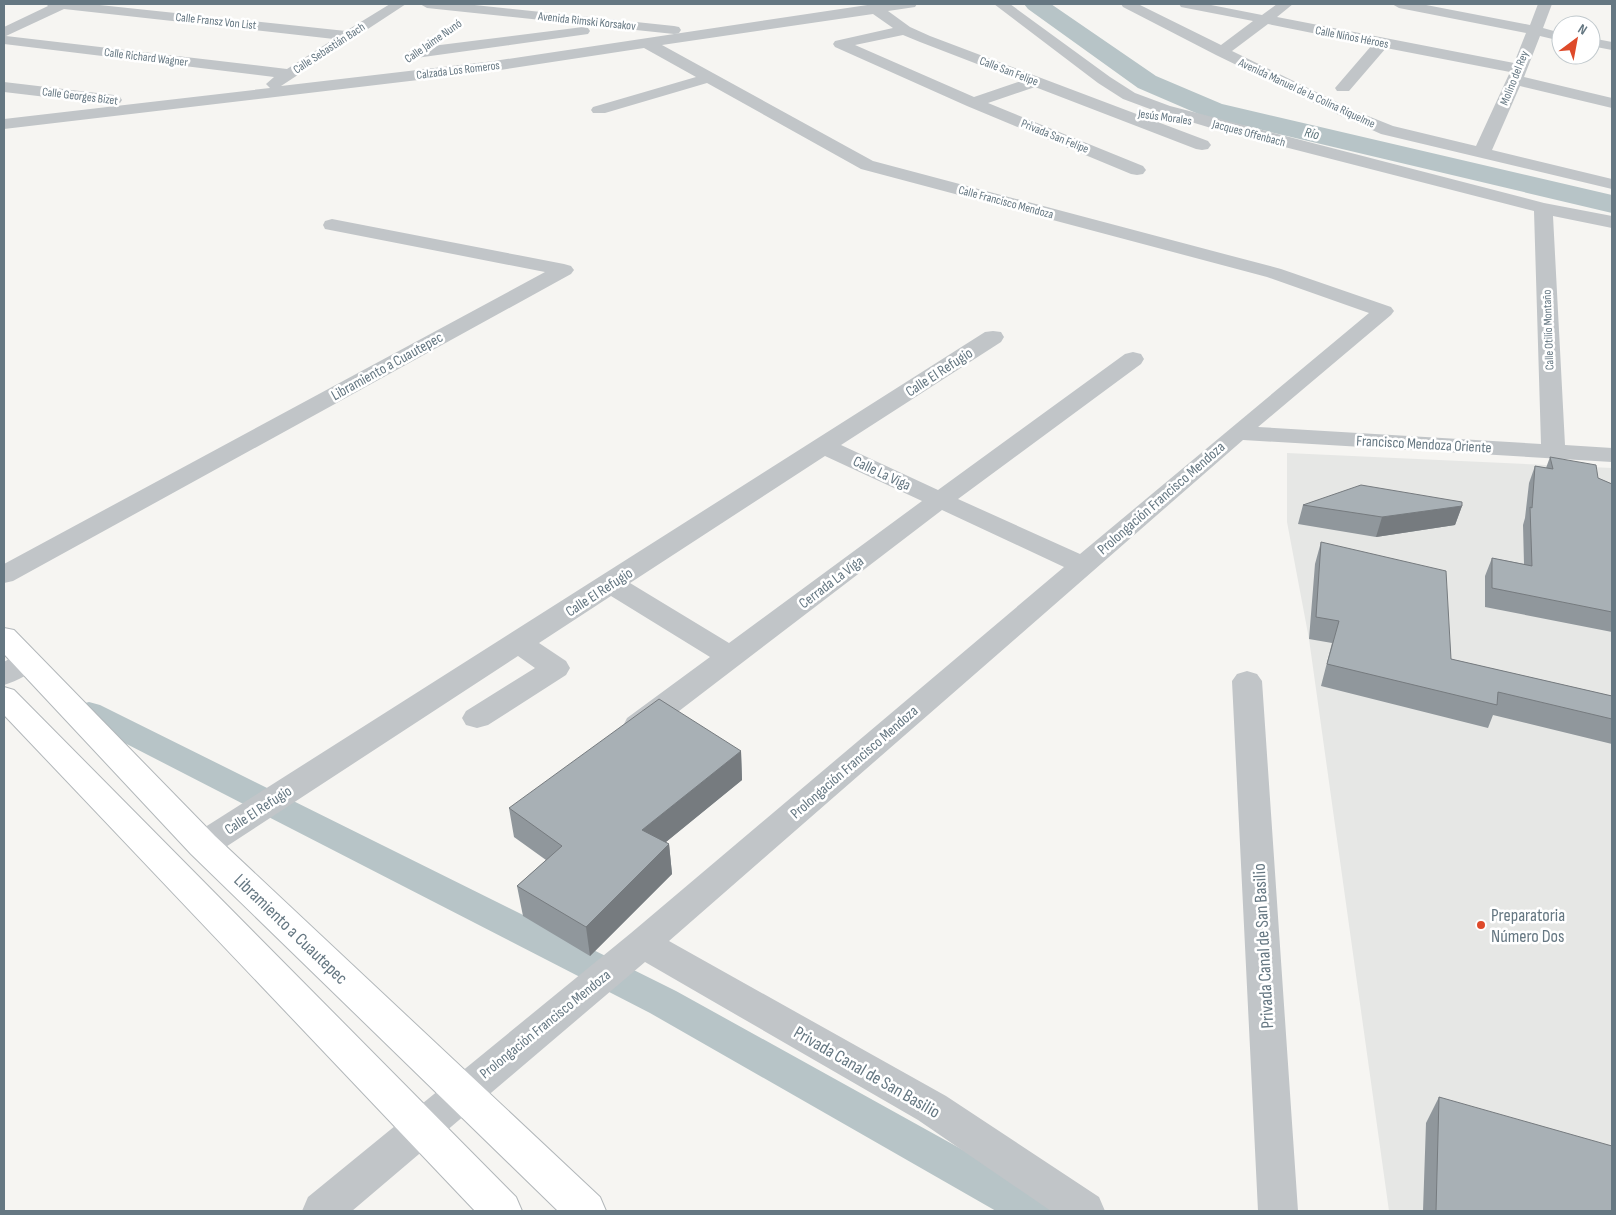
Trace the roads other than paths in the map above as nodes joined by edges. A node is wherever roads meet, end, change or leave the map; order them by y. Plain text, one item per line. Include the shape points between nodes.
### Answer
1 (47, 4) edge
2 (60, 4) edge
3 (399, 4) edge
4 (427, 4) edge
5 (910, 4) edge
6 (1001, 4) edge
7 (1128, 4) edge
8 (1186, 4) edge
9 (1286, 4) edge
10 (1399, 4) edge
11 (1545, 4) edge
12 (202, 8) dead end
13 (478, 9) junction
14 (868, 9) junction
15 (185, 17) junction
16 (463, 20) dead end
17 (1265, 20) junction
18 (4, 24) edge
19 (629, 25) junction
20 (1533, 30) junction
21 (898, 31) junction
22 (4, 32) edge
23 (688, 32) dead end
24 (1551, 34) edge
25 (349, 36) junction
26 (440, 37) dead end
27 (4, 40) edge
28 (1383, 42) junction
29 (648, 44) junction
30 (1221, 52) junction
31 (416, 53) junction
32 (388, 73) dead end
33 (289, 74) junction
34 (1517, 74) junction
35 (708, 78) junction
36 (1036, 81) junction
37 (4, 87) edge
38 (1343, 88) dead end
39 (260, 93) junction
40 (973, 103) junction
41 (1612, 103) edge
42 (155, 105) junction
43 (599, 110) dead end
44 (1113, 110) junction
45 (4, 124) edge
46 (1216, 124) junction
47 (1202, 146) dead end
48 (1482, 153) junction
49 (1137, 170) dead end
50 (1612, 184) edge
51 (1543, 208) junction
52 (1612, 222) edge
53 (332, 225) dead end
54 (1384, 311) joint
55 (993, 337) dead end
56 (1133, 359) dead end
57 (1236, 433) junction
58 (825, 447) junction
59 (1553, 452) junction
60 (1612, 455) edge
61 (940, 500) junction
62 (1084, 566) junction
63 (4, 575) edge
64 (611, 584) junction
65 (4, 637) edge
66 (519, 642) junction
67 (731, 656) junction
68 (15, 668) edge
69 (1247, 681) dead end
70 (4, 697) edge
71 (478, 718) dead end
72 (615, 743) edge
73 (203, 845) junction
74 (643, 943) junction
75 (461, 1093) junction
76 (422, 1127) junction
77 (322, 1211) edge
78 (502, 1211) edge
79 (586, 1211) edge
80 (1085, 1211) edge
81 (1278, 1211) edge

1 - 18 street
2 - 15 street, Calle Fransz Von List
2 - 22 street
3 - 25 street, Calle Sebastián Bach
4 - 13 street, Avenida Rimski Korsakov
5 - 14 street, Calzada Los Romeros
6 - 46 street, Jacques Offenbach via 1129,96
7 - 30 street, Avenida Manuel de la Colina Riquelme
8 - 17 street, Calle Niños Héroes
9 - 17 street
10 - 20 street
11 - 20 street, Molino del Rey
12 - 15 street
13 - 16 street, Calle Jaime Nunó
13 - 19 street, Avenida Rimski Korsakov
14 - 21 street
14 - 29 street, Calzada Los Romeros
15 - 25 street, Calle Fransz Von List
17 - 28 street, Calle Niños Héroes
17 - 30 street
19 - 23 street, Avenida Rimski Korsakov
19 - 31 street
20 - 24 street
20 - 34 street, Molino del Rey
21 - 36 street, Calle San Felipe
21 - 40 street via 840,44
25 - 33 street, Calle Sebastián Bach
26 - 31 street, Calle Jaime Nunó
27 - 33 street, Calle Richard Wagner
28 - 34 street, Calle Niños Héroes
28 - 38 street
29 - 35 street, Calle Francisco Mendoza
29 - 39 street, Calzada Los Romeros via 494,66
30 - 48 street, Avenida Manuel de la Colina Riquelme via 1387,130
31 - 32 street, Calle Jaime Nunó
33 - 39 street, Calle Sebastián Bach
34 - 41 street, Calle Niños Héroes
34 - 48 street, Molino del Rey
35 - 43 street
35 - 54 street, Calle Francisco Mendoza via 867,165 1274,273
36 - 40 street
36 - 44 street, Calle San Felipe
37 - 42 street, Calle Georges Bizet
39 - 42 street, Calzada Los Romeros
40 - 49 street, Privada San Felipe
42 - 45 street, Calzada Los Romeros
44 - 46 street, Jesús Morales
44 - 47 street
46 - 51 street, Jacques Offenbach
48 - 50 street, Avenida Manuel de la Colina Riquelme
51 - 52 street, Jacques Offenbach
51 - 59 street, Calle Otilio Montaño
53 - 63 street, Libramiento a Cuautepec via 564,270
54 - 57 street, Prolongación Francisco Mendoza
55 - 58 street, Calle El Refugio
56 - 61 street, Cerrada La Viga
57 - 59 street, Francisco Mendoza Oriente
57 - 62 street, Prolongación Francisco Mendoza
58 - 61 street, Calle La Viga
58 - 64 street, Calle El Refugio
59 - 60 street, Francisco Mendoza Oriente
61 - 62 street
61 - 67 street, Cerrada La Viga
62 - 74 street, Prolongación Francisco Mendoza
64 - 66 street, Calle El Refugio
64 - 67 street
65 - 68 main road, Libramiento a Cuautepec
66 - 71 street via 556,668
66 - 73 street, Calle El Refugio
67 - 72 street, Cerrada La Viga
68 - 73 main road, Libramiento a Cuautepec
69 - 81 street, Privada Canal de San Basilio
70 - 76 main road
73 - 75 main road, Libramiento a Cuautepec
74 - 75 street, Prolongación Francisco Mendoza
74 - 80 street, Privada Canal de San Basilio via 932,1108
75 - 76 street, Prolongación Francisco Mendoza
75 - 79 main road, Libramiento a Cuautepec
76 - 77 street, Prolongación Francisco Mendoza
76 - 78 main road

